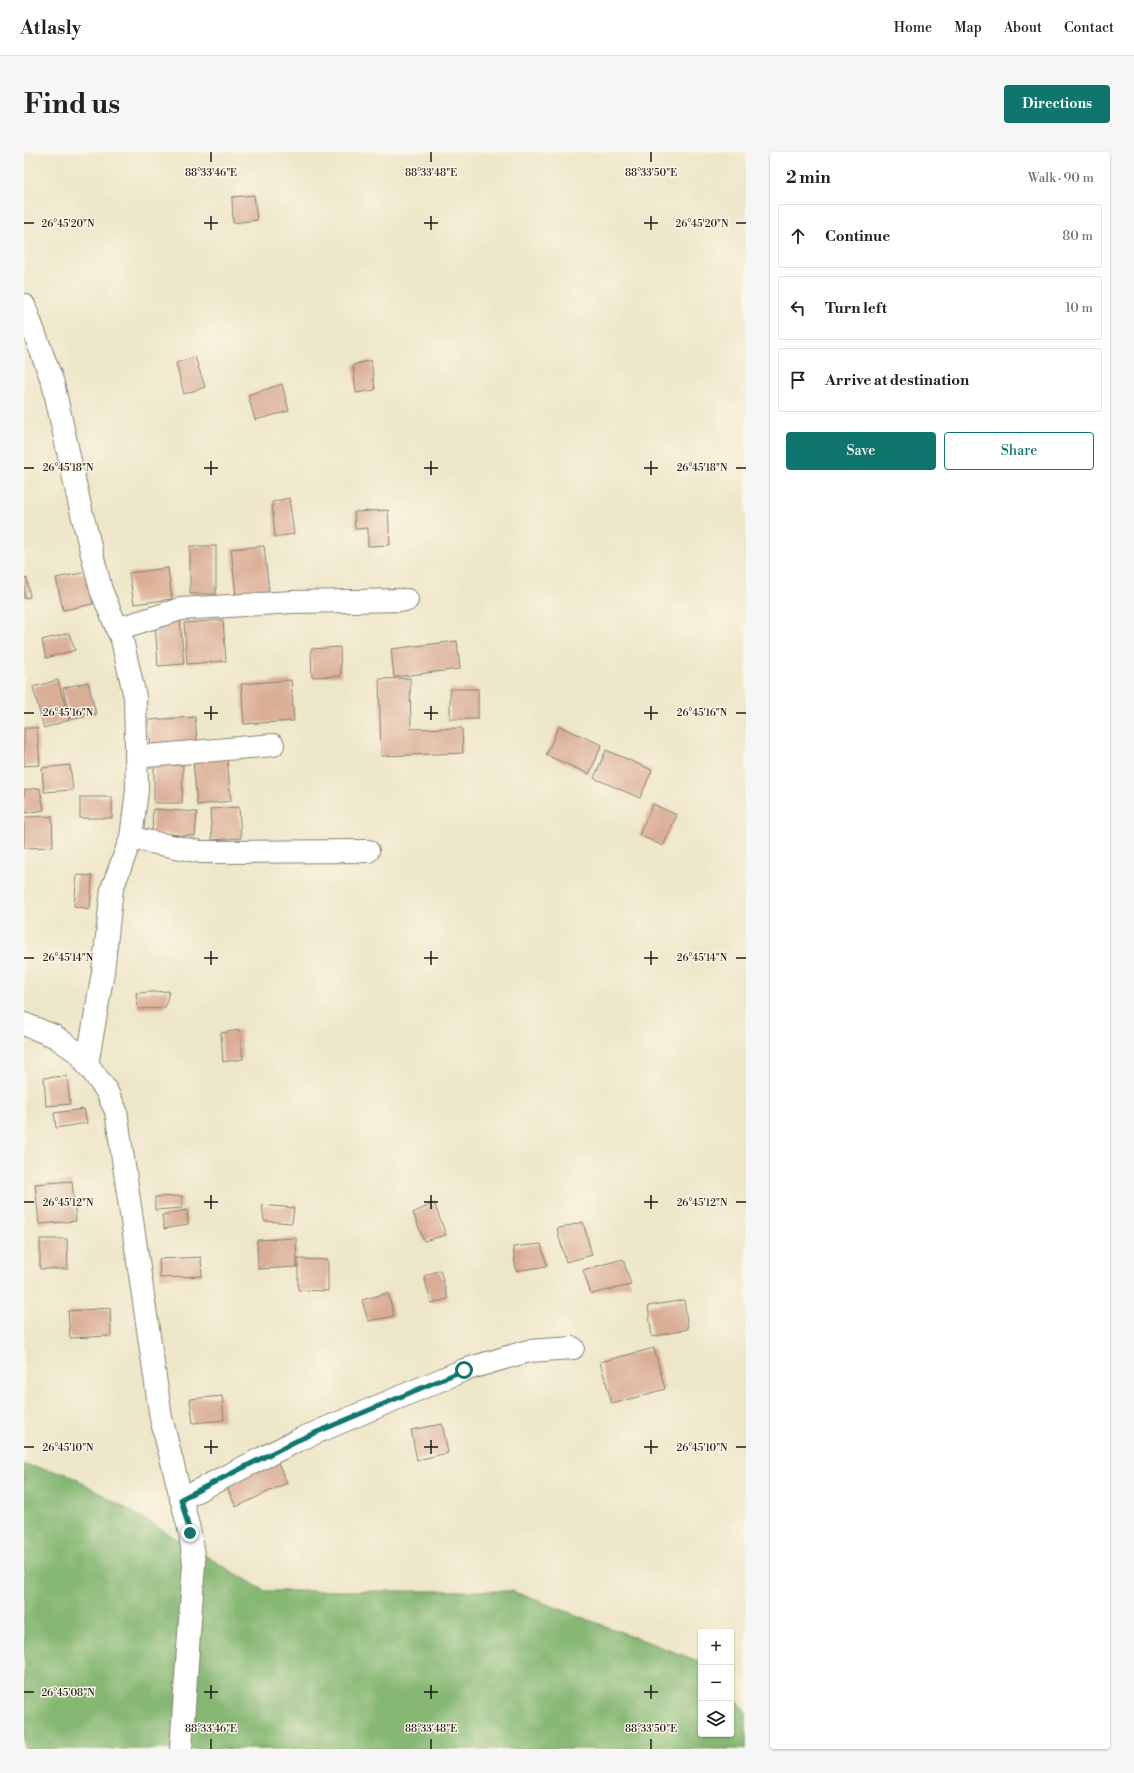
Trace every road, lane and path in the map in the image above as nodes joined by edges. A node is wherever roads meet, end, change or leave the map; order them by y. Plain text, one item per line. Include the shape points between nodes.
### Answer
1 (24, 304) edge
2 (407, 600) dead end
3 (117, 629) junction
4 (273, 745) dead end
5 (136, 758) junction
6 (131, 838) junction
7 (368, 851) dead end
8 (24, 1024) edge
9 (87, 1065) junction
10 (573, 1348) dead end
11 (181, 1499) junction
12 (181, 1749) edge

1 - 3 street via 53,383 99,582
2 - 3 street via 292,602 181,609
3 - 5 street via 122,640 134,697
4 - 5 street
5 - 6 street via 137,790
6 - 7 street via 201,852
6 - 9 street via 112,889 103,972
8 - 9 street via 54,1036 80,1054
9 - 11 street via 106,1090 116,1111 161,1418
10 - 11 street via 528,1351 464,1370 296,1441
11 - 12 street via 190,1533 194,1563

